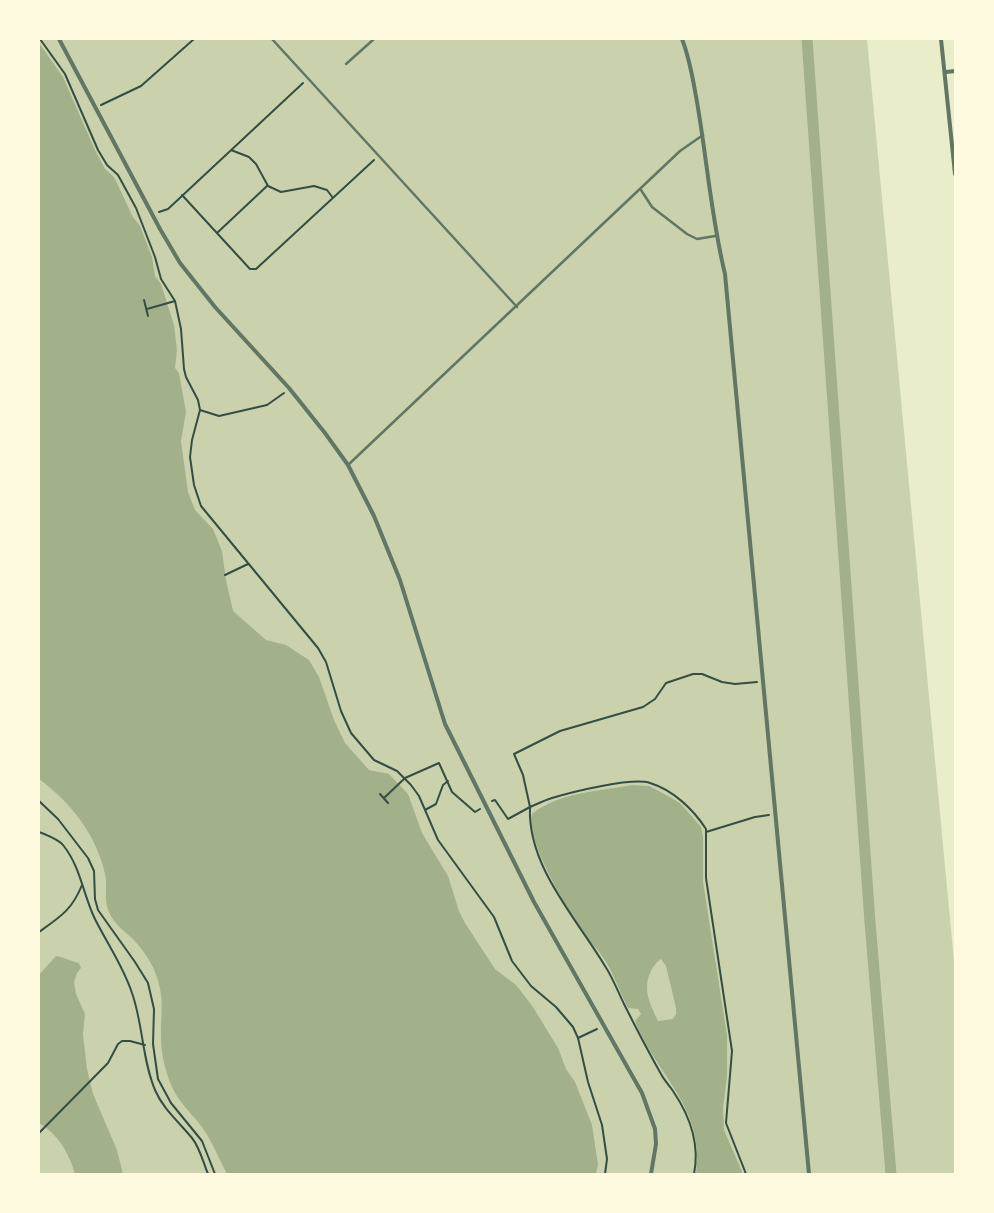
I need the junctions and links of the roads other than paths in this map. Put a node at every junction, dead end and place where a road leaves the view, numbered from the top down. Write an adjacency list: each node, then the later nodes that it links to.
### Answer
1 (59, 39): 14 (street)
2 (272, 39): 13 (lane)
3 (374, 39): 6 (lane)
4 (682, 39): 9 (street)
5 (942, 39): 8 (street)
6 (346, 64)
7 (955, 71): 8 (street)
8 (946, 72): 10 (street)
9 (703, 135): 11 (lane); 12 (street)
10 (955, 174)
11 (641, 190): 12 (lane); 13 (lane)
12 (715, 236): 16 (street)
13 (516, 307): 14 (lane)
14 (348, 465): 15 (street)
15 (651, 1174)
16 (809, 1174)

